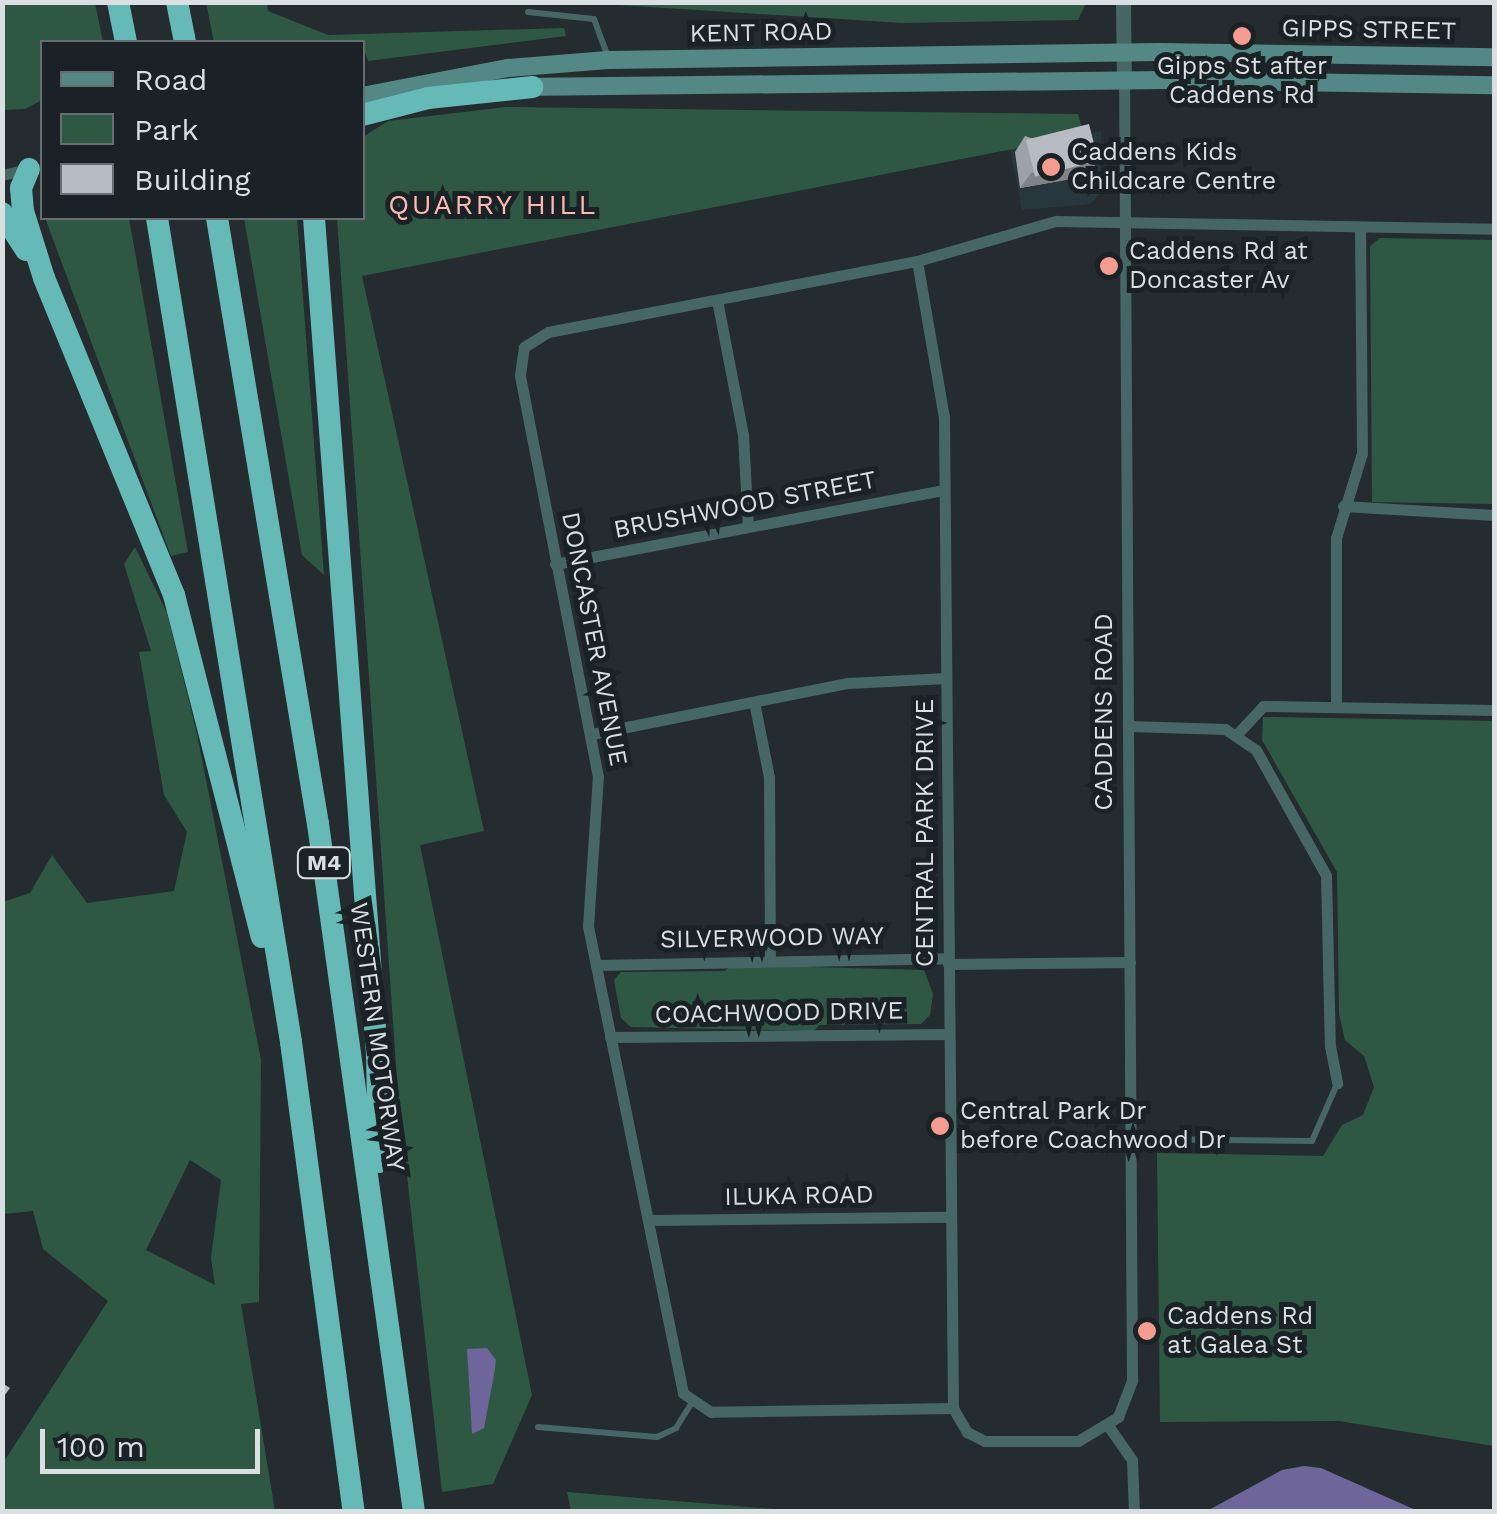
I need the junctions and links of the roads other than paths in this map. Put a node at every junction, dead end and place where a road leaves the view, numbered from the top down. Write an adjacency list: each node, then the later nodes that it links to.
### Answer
1 (118, 2): 5 (highway)
2 (177, 2): 6 (highway)
3 (1123, 2): 7 (street, CADDENS ROAD)
4 (528, 12): 9 (lane)
5 (126, 40)
6 (185, 40)
7 (1123, 53): 8 (main road, GIPPS STREET); 9 (main road, KENT ROAD); 10 (street, CADDENS ROAD)
8 (1494, 57)
9 (608, 60): 12 (main road, KENT ROAD)
10 (1124, 80): 11 (main road, GIPPS STREET); 13 (main road, KENT ROAD); 22 (street, CADDENS ROAD)
11 (1494, 85)
12 (400, 88): 13 (main road, KENT ROAD); 14 (main road, KENT ROAD)
13 (532, 88): 15 (highway)
14 (365, 95)
15 (365, 114)
16 (36, 168): 17 (street); 26 (highway)
17 (2, 175)
18 (2, 213): 26 (highway)
19 (157, 220): 46 (highway, M4)
20 (216, 220): 51 (highway, WESTERN MOTORWAY / M4)
21 (314, 220): 51 (highway)
22 (1126, 221): 23 (street, DONCASTER AVENUE); 25 (street, DONCASTER AVENUE); 37 (street, CADDENS ROAD)
23 (1360, 227): 24 (street, DONCASTER AVENUE); 29 (street)
24 (1494, 229)
25 (918, 261): 27 (street, DONCASTER AVENUE); 28 (street, CENTRAL PARK DRIVE)
26 (44, 278): 46 (highway)
27 (717, 300): 31 (street); 32 (street, DONCASTER AVENUE)
28 (944, 490): 31 (street, BRUSHWOOD STREET); 33 (street, CENTRAL PARK DRIVE)
29 (1343, 506): 30 (street); 35 (street)
30 (1494, 515)
31 (748, 528): 32 (street, BRUSHWOOD STREET)
32 (555, 564): 39 (street, DONCASTER AVENUE)
33 (946, 678): 34 (street); 41 (street, CENTRAL PARK DRIVE)
34 (754, 702): 39 (street); 40 (street)
35 (1336, 707): 36 (street); 38 (street)
36 (1494, 710)
37 (1129, 726): 38 (street); 42 (street, CADDENS ROAD)
38 (1238, 733): 47 (street)
39 (592, 734): 43 (street, DONCASTER AVENUE)
40 (770, 960): 41 (street, SILVERWOOD WAY); 43 (street, SILVERWOOD WAY)
41 (948, 961): 42 (street, SILVERWOOD WAY); 44 (street, CENTRAL PARK DRIVE)
42 (1130, 962): 48 (street, CADDENS ROAD)
43 (596, 965): 45 (street, DONCASTER AVENUE)
44 (949, 1034): 45 (street, COACHWOOD DRIVE); 49 (street, CENTRAL PARK DRIVE)
45 (610, 1037): 50 (street, DONCASTER AVENUE)
46 (290, 1042): 56 (highway, M4)
47 (1337, 1083): 48 (lane)
48 (1131, 1139): 54 (street, CADDENS ROAD)
49 (950, 1217): 50 (street, ILUKA ROAD); 53 (street, CENTRAL PARK DRIVE)
50 (648, 1220): 52 (street, DONCASTER AVENUE)
51 (380, 1257): 57 (highway, WESTERN MOTORWAY / M4)
52 (692, 1404): 53 (street); 55 (lane)
53 (953, 1408): 54 (street)
54 (1113, 1422): 58 (street)
55 (538, 1426)
56 (354, 1512)
57 (414, 1512)
58 (1134, 1512)

